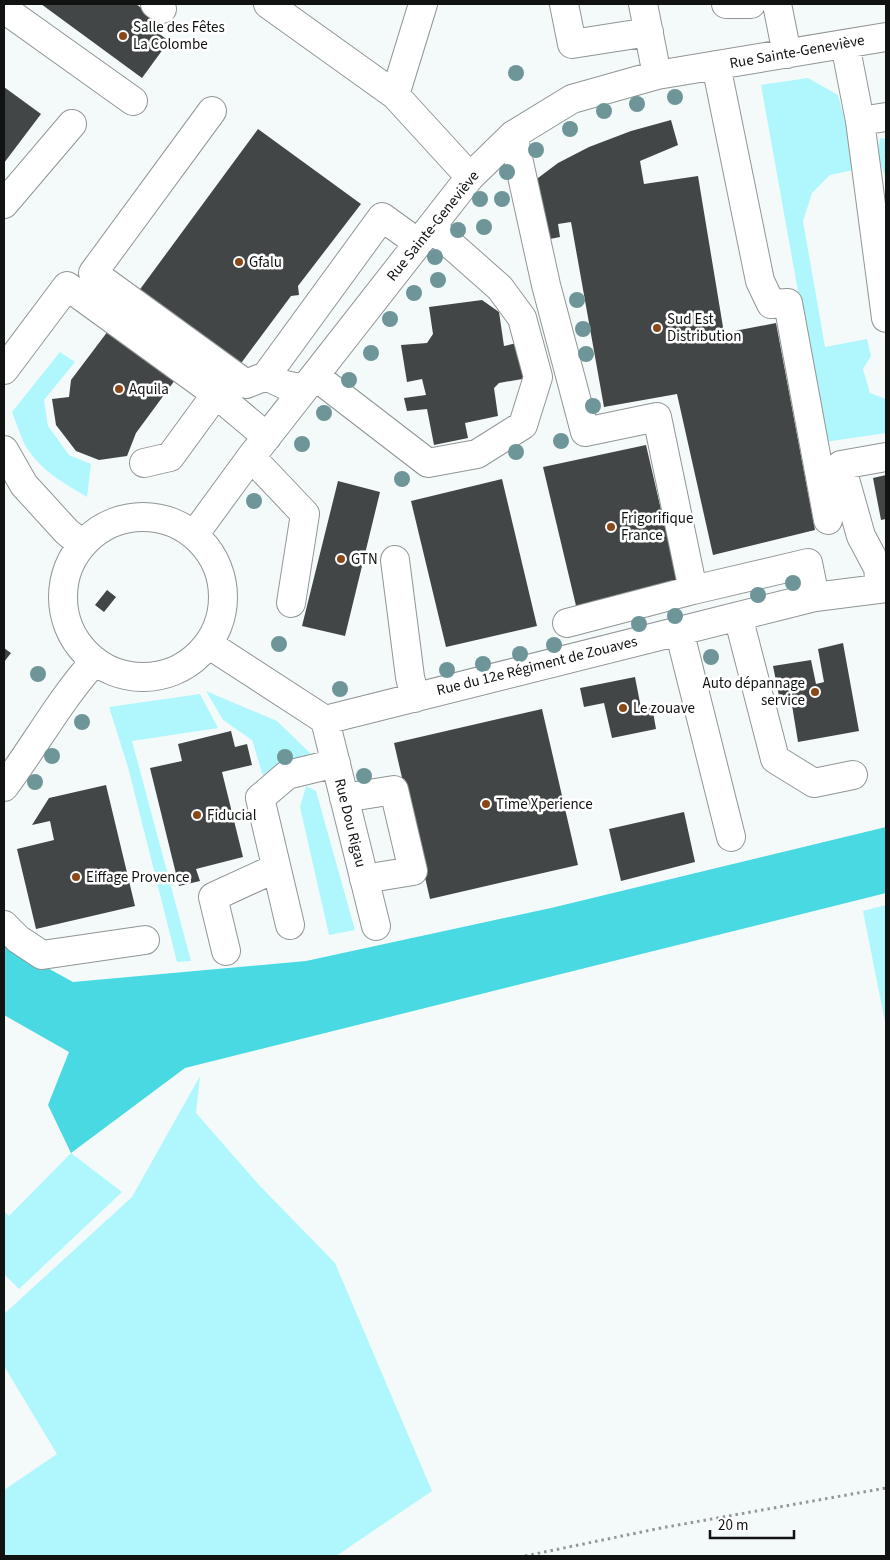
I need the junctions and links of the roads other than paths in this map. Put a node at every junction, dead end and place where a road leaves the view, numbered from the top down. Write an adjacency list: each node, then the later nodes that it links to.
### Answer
1 (268, 4): 15 (street)
2 (423, 4): 15 (street)
3 (564, 4): 9 (street)
4 (643, 4): 9 (street)
5 (726, 4): 6 (street)
6 (752, 4)
7 (777, 4): 12 (street)
8 (4, 9): 16 (street)
9 (649, 32): 14 (street)
10 (886, 37): 11 (street, Rue Sainte-Geneviève)
11 (845, 44): 12 (street, Rue Sainte-Geneviève); 18 (street)
12 (787, 54): 13 (street, Rue Sainte-Geneviève)
13 (716, 65): 14 (street, Rue Sainte-Geneviève); 33 (street)
14 (657, 75): 20 (street, Rue Sainte-Geneviève)
15 (395, 96): 21 (street)
16 (133, 101)
17 (212, 111): 26 (street)
18 (873, 119): 24 (street)
19 (72, 124): 22 (street)
20 (514, 135): 21 (street, Rue Sainte-Geneviève); 38 (street)
21 (470, 177): 23 (street, Rue Sainte-Geneviève)
22 (4, 204)
23 (424, 235): 26 (street); 27 (street, Rue Sainte-Geneviève); 27 (street)
24 (886, 318)
25 (4, 370): 28 (street)
26 (266, 376): 27 (street)
27 (309, 383): 29 (street, Rue Sainte-Geneviève)
28 (216, 394): 29 (street); 32 (street)
29 (259, 447): 34 (street, Rue Sainte-Geneviève); 40 (street)
30 (4, 450): 35 (street)
31 (886, 457): 37 (street)
32 (144, 463)
33 (828, 520)
34 (194, 535): 35 (street); 44 (street)
35 (82, 544): 45 (street)
36 (394, 560): 46 (street)
37 (883, 588): 39 (street, Rue du 12e Régiment de Zouaves)
38 (693, 590): 39 (street); 42 (street)
39 (815, 597): 41 (street, Rue du 12e Régiment de Zouaves)
40 (291, 603)
41 (738, 616): 43 (street, Rue du 12e Régiment de Zouaves); 50 (street)
42 (567, 623)
43 (679, 630): 46 (street, Rue du 12e Régiment de Zouaves); 52 (street)
44 (208, 644): 45 (street); 47 (street)
45 (95, 661): 49 (street)
46 (415, 698): 47 (street, Rue du 12e Régiment de Zouaves)
47 (325, 720): 48 (street, Rue Dou Rigau)
48 (336, 763): 51 (street, Rue Dou Rigau); 53 (street)
49 (9, 769)
50 (853, 776)
51 (344, 798): 54 (street, Rue Dou Rigau); 54 (street)
52 (730, 837)
53 (276, 868): 56 (street); 59 (street)
54 (364, 880): 57 (street, Rue Dou Rigau)
55 (4, 925): 58 (street)
56 (290, 925)
57 (376, 926)
58 (146, 940)
59 (226, 951)

